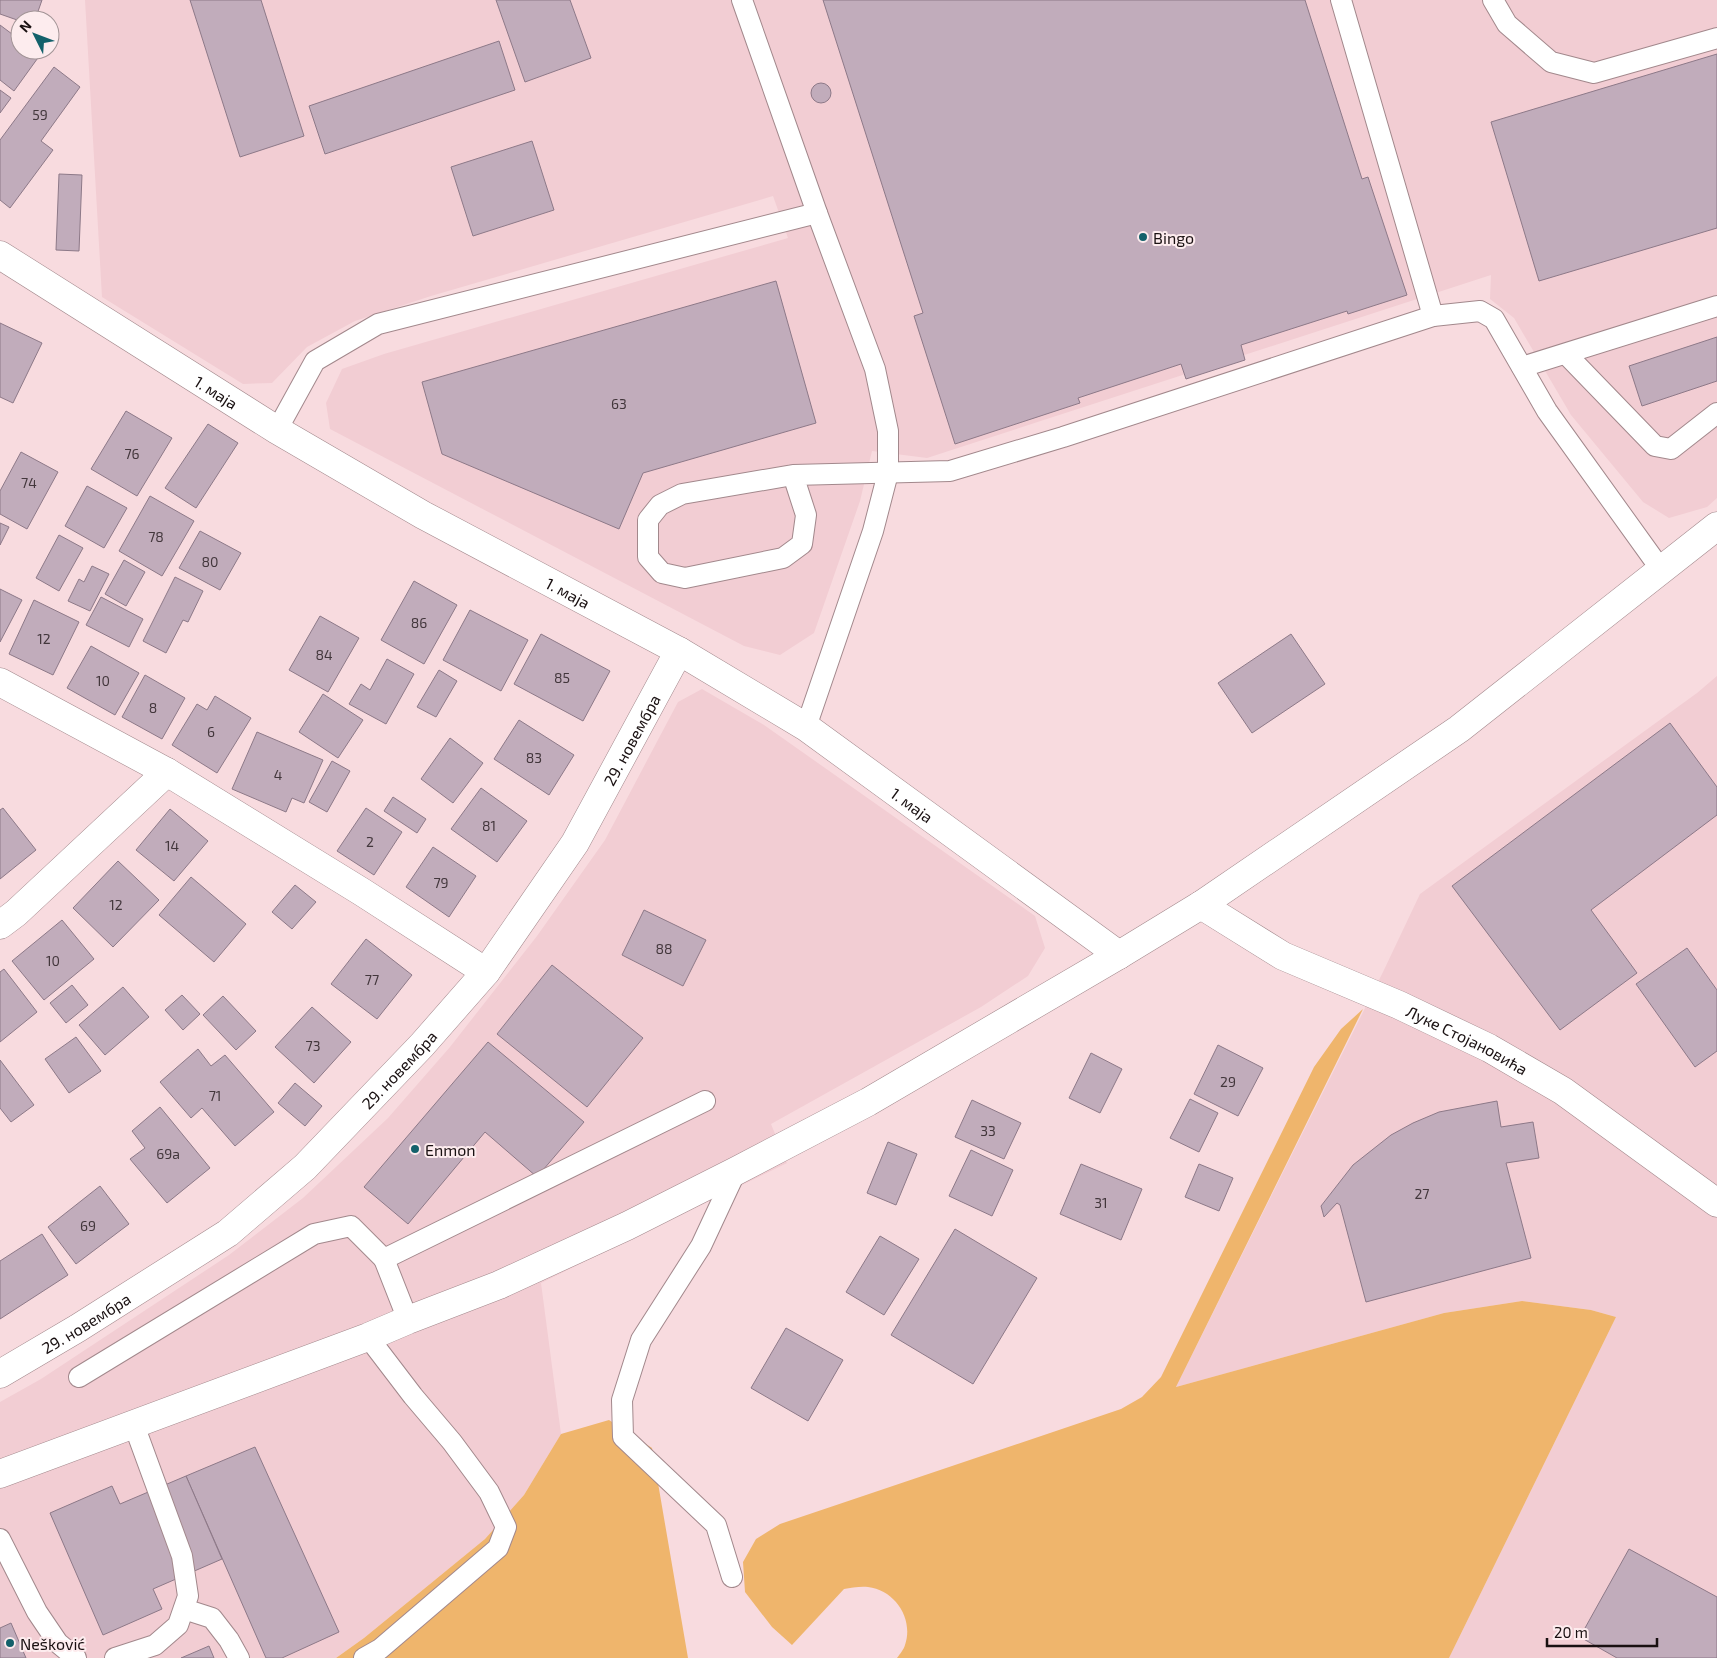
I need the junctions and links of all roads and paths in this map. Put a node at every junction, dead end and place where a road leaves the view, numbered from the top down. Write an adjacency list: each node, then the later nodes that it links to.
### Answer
1 (742, 0): 5 (lane)
2 (1341, 0): 8 (lane)
3 (1493, 0): 4 (lane)
4 (1717, 38)
5 (817, 213): 12 (lane); 13 (lane)
6 (0, 255): 12 (street, 1. маја)
7 (1717, 306): 9 (lane)
8 (1433, 316): 10 (lane); 13 (lane)
9 (1566, 354): 10 (lane); 11 (lane)
10 (1522, 368): 16 (lane)
11 (1717, 413)
12 (277, 430): 17 (street, 1. маја)
13 (888, 473): 14 (lane); 19 (lane)
14 (794, 475): 14 (lane)
15 (1717, 526): 16 (street)
16 (1662, 571): 21 (street)
17 (679, 651): 19 (street, 1. маја); 24 (street, 29. новембра)
18 (0, 682): 20 (street)
19 (806, 727): 23 (street, 1. маја)
20 (167, 772): 22 (street); 24 (street)
21 (1201, 905): 23 (street); 27 (street, Луке Стојановића)
22 (0, 924)
23 (1119, 955): 26 (street)
24 (486, 972): 31 (street, 29. новембра)
25 (705, 1101): 28 (lane)
26 (736, 1171): 29 (street); 36 (lane)
27 (1717, 1202)
28 (384, 1259): 29 (lane); 32 (lane)
29 (408, 1320): 30 (street)
30 (368, 1337): 33 (street); 41 (lane)
31 (0, 1374)
32 (78, 1377)
33 (134, 1425): 34 (street); 37 (lane)
34 (0, 1474)
35 (0, 1539): 38 (lane)
36 (732, 1577)
37 (184, 1609): 39 (lane); 40 (lane)
38 (76, 1658)
39 (115, 1658)
40 (239, 1658)
41 (364, 1658)

